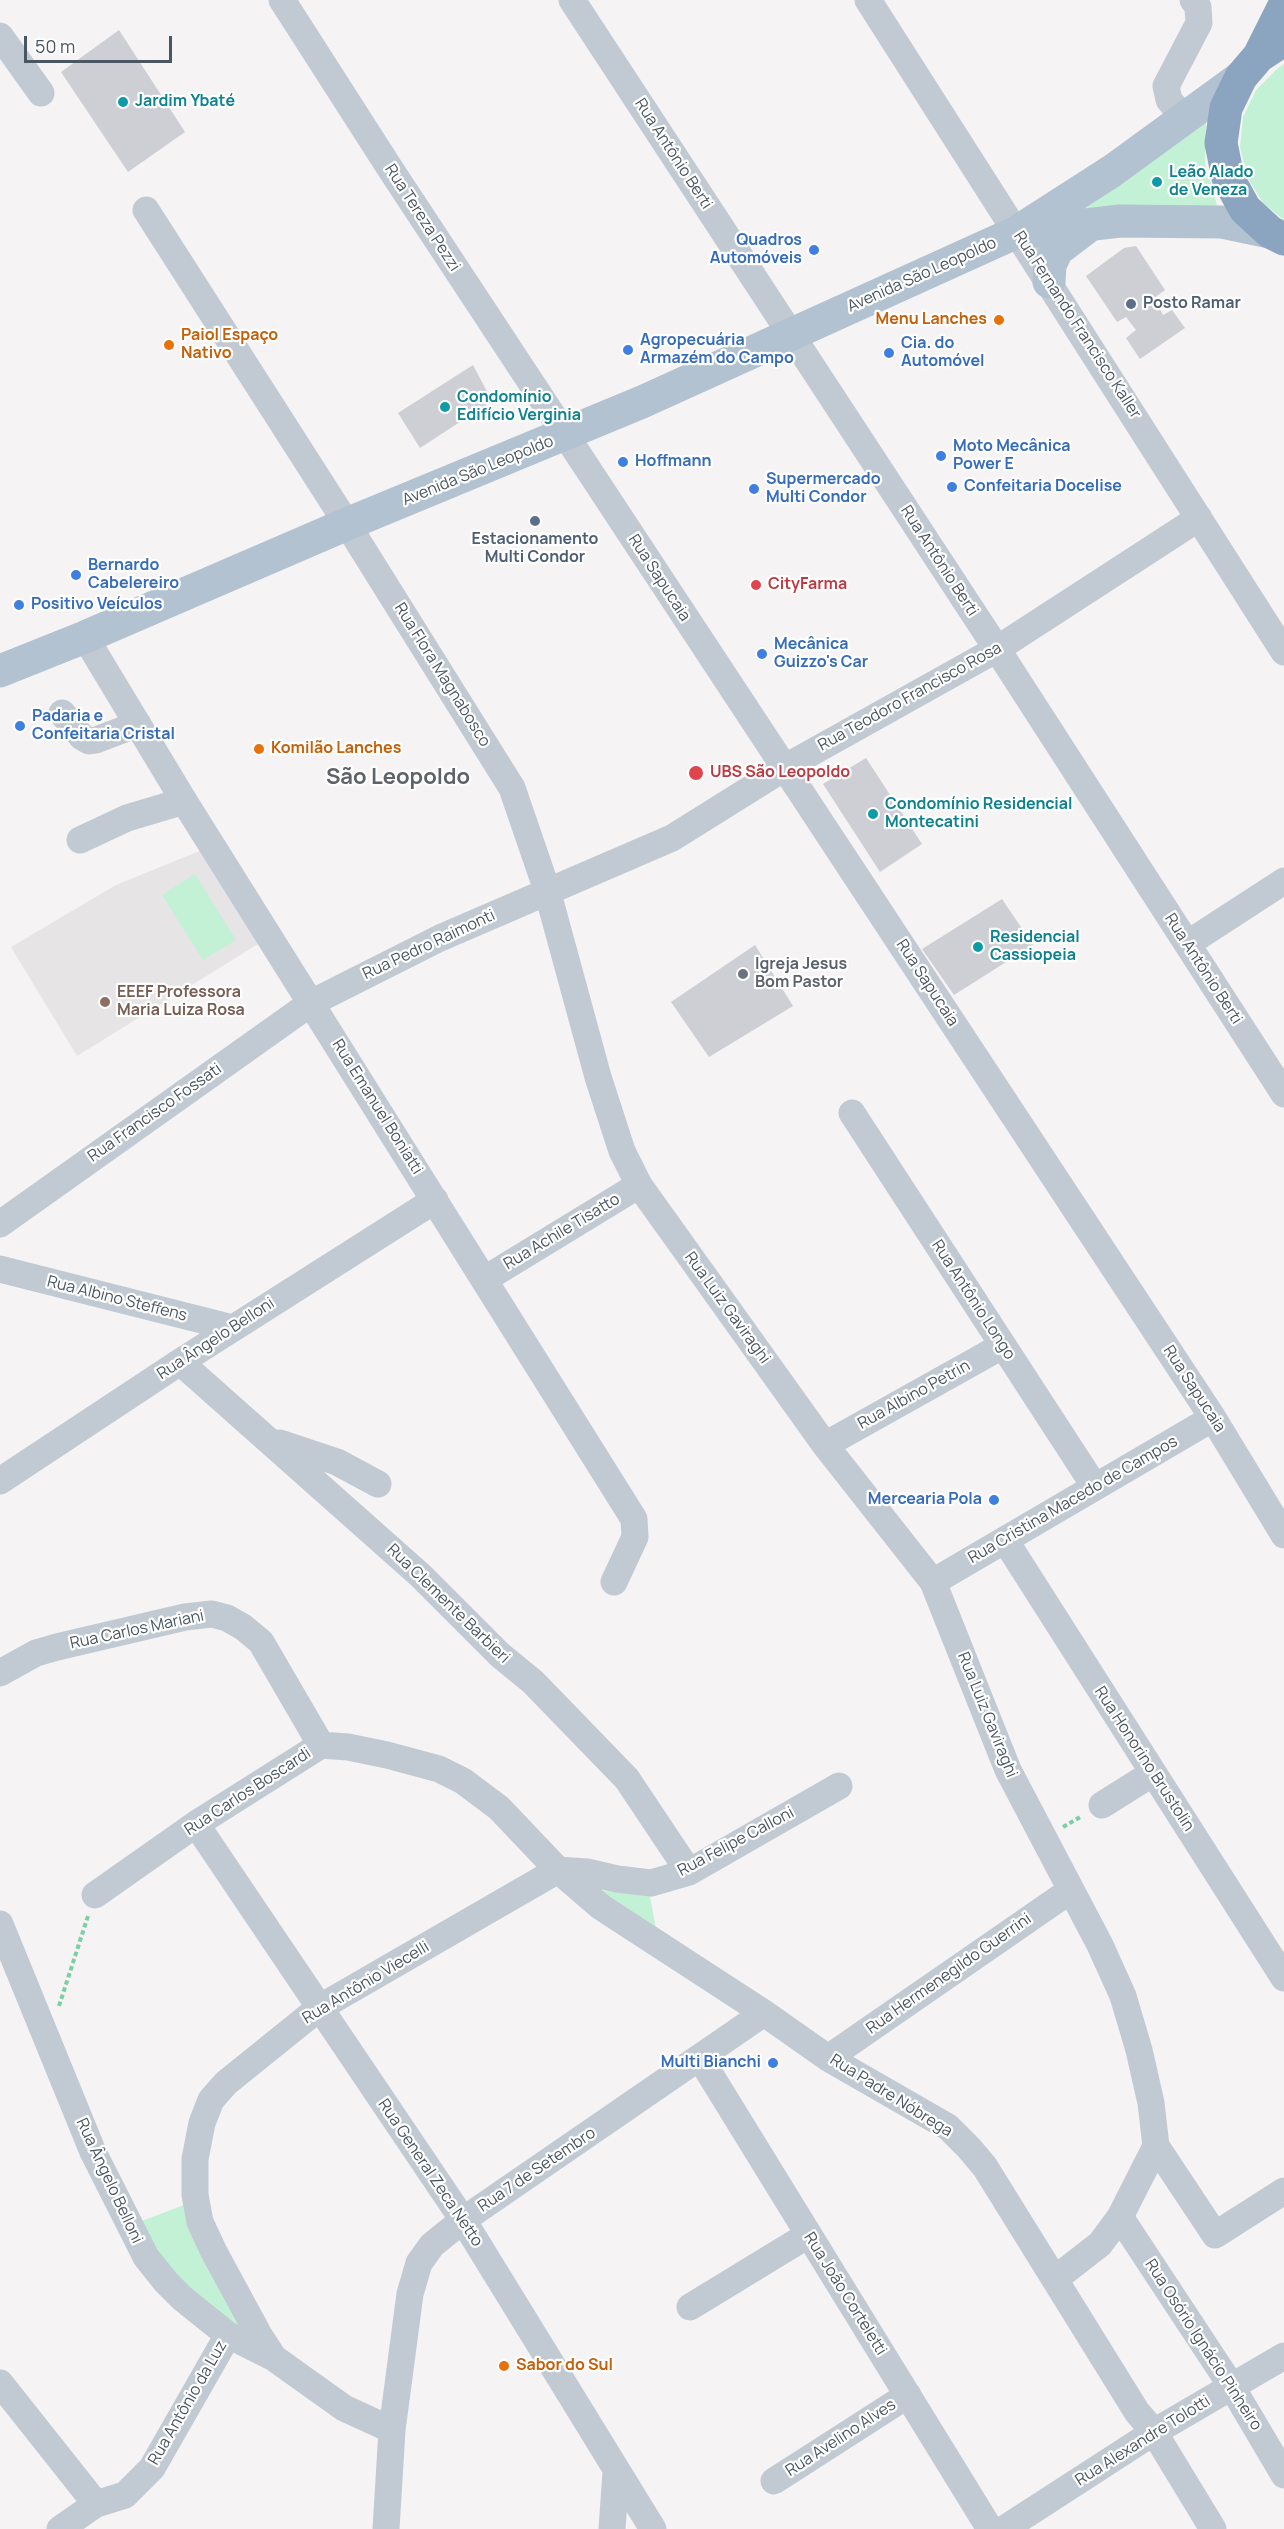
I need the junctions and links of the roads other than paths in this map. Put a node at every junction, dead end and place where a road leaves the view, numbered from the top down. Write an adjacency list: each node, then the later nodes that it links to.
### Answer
1 (282, 0): 16 (street, Rua Tereza Pezzi)
2 (572, 0): 15 (street, Rua Antônio Berti)
3 (868, 0): 12 (street, Rua Fernando Francisco Kaller)
4 (1193, 0): 9 (street)
5 (1284, 6): 7 (highway)
6 (0, 36): 8 (street)
7 (1261, 58): 9 (main road, Avenida São Leopoldo); 13 (highway)
8 (41, 93)
9 (1183, 117): 12 (main road, Avenida São Leopoldo)
10 (146, 210): 18 (street, Rua Flora Magnabosco)
11 (1090, 225): 12 (main road, Avenida São Leopoldo); 13 (main road, Avenida São Leopoldo); 14 (main road)
12 (1017, 232): 14 (street, Rua Fernando Francisco Kaller); 15 (main road, Avenida São Leopoldo)
13 (1277, 236)
14 (1049, 282): 17 (street, Rua Fernando Francisco Kaller)
15 (790, 334): 16 (main road, Avenida São Leopoldo); 20 (street, Rua Antônio Berti)
16 (565, 435): 18 (main road, Avenida São Leopoldo); 25 (street, Rua Sapucaia)
17 (1199, 518): 20 (street, Rua Teodoro Francisco Rosa); 21 (street, Rua Fernando Francisco Kaller)
18 (347, 524): 19 (main road, Avenida São Leopoldo); 29 (street, Rua Flora Magnabosco)
19 (85, 637): 22 (main road, Avenida São Leopoldo); 24 (street, Rua Emanuel Boniatti)
20 (997, 649): 25 (street, Rua Teodoro Francisco Rosa); 30 (street, Rua Antônio Berti)
21 (1284, 652)
22 (0, 671)
23 (62, 713): 24 (street)
24 (138, 724): 26 (street, Rua Emanuel Boniatti)
25 (784, 768): 29 (street, Rua Teodoro Francisco Rosa); 42 (street, Rua Sapucaia)
26 (184, 801): 27 (street); 31 (street, Rua Emanuel Boniatti)
27 (80, 840)
28 (1284, 881): 30 (street)
29 (547, 890): 31 (street, Rua Pedro Raimonti); 34 (street, Rua Flora Magnabosco)
30 (1187, 944): 32 (street, Rua Antônio Berti)
31 (311, 1003): 35 (street, Rua Emanuel Boniatti); 36 (street, Rua Francisco Fossati)
32 (1284, 1094)
33 (852, 1113): 40 (street, Rua Antônio Longo)
34 (639, 1185): 38 (street, Rua Achile Tisatto); 44 (street, Rua Luiz Gaviraghi)
35 (435, 1200): 38 (street, Rua Emanuel Boniatti); 39 (street, Rua Ângelo Belloni)
36 (0, 1224)
37 (0, 1269): 39 (street, Rua Albino Steffens)
38 (485, 1279): 50 (street, Rua Emanuel Boniatti)
39 (233, 1328): 41 (street, Rua Ângelo Belloni)
40 (1002, 1346): 44 (street, Rua Albino Petrin); 47 (street, Rua Antônio Longo)
41 (180, 1362): 43 (street, Rua Clemente Barbieri); 45 (street, Rua Ângelo Belloni)
42 (1213, 1418): 47 (street, Rua Cristina Macedo de Campos); 48 (street, Rua Sapucaia)
43 (270, 1440): 46 (street); 59 (street, Rua Clemente Barbieri)
44 (825, 1445): 51 (street, Rua Luiz Gaviraghi)
45 (0, 1481)
46 (378, 1485)
47 (1095, 1487): 49 (street, Rua Cristina Macedo de Campos)
48 (1284, 1535)
49 (1005, 1540): 51 (street, Rua Cristina Macedo de Campos); 54 (street, Rua Honorino Brustolin)
50 (614, 1582)
51 (933, 1582): 60 (street, Rua Luiz Gaviraghi)
52 (0, 1673): 53 (street, Rua Carlos Mariani)
53 (321, 1745): 57 (street, Rua Carlos Boscardi); 58 (street, Rua Carlos Boscardi)
54 (1154, 1773): 56 (street); 63 (street, Rua Honorino Brustolin)
55 (838, 1786): 59 (street, Rua Felipe Calloni)
56 (1102, 1805)
57 (196, 1824): 61 (street, Rua Carlos Boscardi); 64 (street, Rua General Zeca Netto)
58 (558, 1870): 59 (street, Rua Felipe Calloni); 64 (street, Rua Antônio Viecelli); 65 (street, Rua Padre Nóbrega)
59 (689, 1872)
60 (1071, 1890): 67 (street, Rua Hermenegildo Guerrini); 68 (street, Rua Luiz Gaviraghi)
61 (95, 1895)
62 (0, 1924): 75 (street, Rua Ângelo Belloni)
63 (1284, 1978)
64 (319, 2008): 71 (street, Rua General Zeca Netto); 77 (street, Rua Antônio Viecelli)
65 (764, 2013): 66 (street, Rua 7 de Setembro); 67 (street, Rua Padre Nóbrega)
66 (700, 2058): 71 (street, Rua 7 de Setembro); 72 (street, Rua João Corteletti)
67 (828, 2058): 73 (street, Rua Padre Nóbrega)
68 (1156, 2146): 69 (street); 70 (street)
69 (1284, 2191)
70 (1120, 2217): 73 (street); 79 (street, Rua Osório Ignácio Pinheiro)
71 (463, 2220): 81 (street, Rua 7 de Setembro); 83 (street, Rua General Zeca Netto)
72 (807, 2235): 74 (street); 80 (street, Rua João Corteletti)
73 (1055, 2279): 82 (street, Rua Padre Nóbrega)
74 (690, 2307)
75 (228, 2335): 77 (street, Rua Ângelo Belloni); 86 (street, Rua Antônio da Luz)
76 (1284, 2356): 79 (street, Rua Alexandre Tolotti)
77 (274, 2358): 81 (street, Rua Ângelo Belloni)
78 (0, 2382): 86 (street)
79 (1232, 2387): 82 (street, Rua Alexandre Tolotti); 84 (street, Rua Osório Ignácio Pinheiro)
80 (908, 2395): 85 (street, Rua Avelino Alves); 91 (street, Rua João Corteletti)
81 (392, 2430): 88 (street, Rua 7 de Setembro)
82 (1154, 2432): 92 (street, Rua Alexandre Tolotti); 93 (street, Rua Padre Nóbrega)
83 (616, 2472): 89 (street); 90 (street, Rua General Zeca Netto)
84 (1284, 2475)
85 (774, 2481)
86 (96, 2504): 87 (street, Rua Antônio da Luz)
87 (60, 2529)
88 (386, 2529)
89 (612, 2529)
90 (653, 2529)
91 (990, 2529)
92 (1004, 2529)
93 (1213, 2529)

